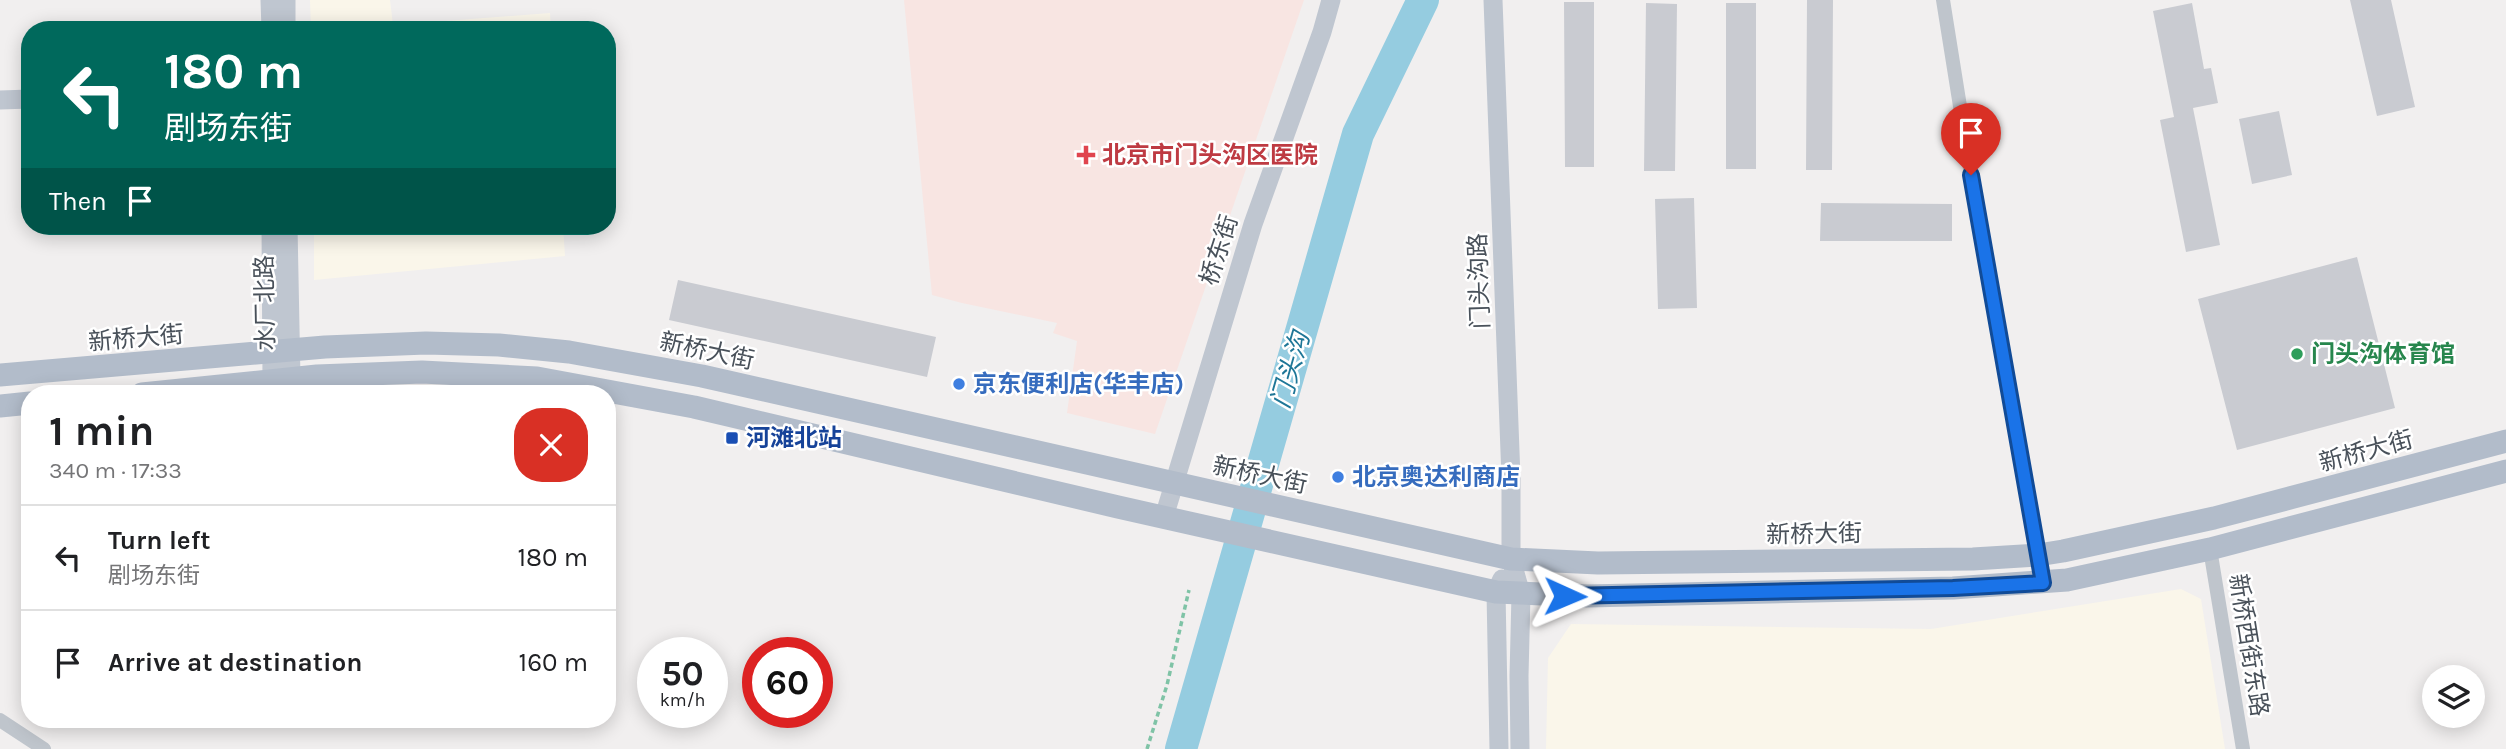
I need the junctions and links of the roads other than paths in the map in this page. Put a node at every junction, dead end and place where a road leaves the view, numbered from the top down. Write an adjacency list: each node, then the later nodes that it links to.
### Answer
1 (271, 0): 6 (street)
2 (286, 0): 7 (street)
3 (1331, 0): 22 (street, 桥东街)
4 (1493, 0): 26 (street, 门头沟路)
5 (1943, 0): 25 (street)
6 (271, 21)
7 (286, 21)
8 (21, 99): 9 (street)
9 (0, 100)
10 (272, 235): 12 (street)
11 (287, 235): 12 (street, 水厂北路)
12 (280, 353): 13 (main road, 新桥大街); 14 (street, 水厂北路); 22 (main road, 新桥大街)
13 (0, 375)
14 (281, 380): 15 (main road); 16 (main road)
15 (231, 385)
16 (577, 385)
17 (616, 392): 23 (main road)
18 (21, 404): 19 (main road)
19 (0, 406)
20 (2506, 441): 25 (main road, 新桥大街)
21 (2506, 471): 24 (main road)
22 (1175, 483): 23 (street, 桥东街); 26 (main road, 新桥大街)
23 (1164, 517): 28 (main road)
24 (2210, 548): 27 (main road); 34 (street, 新桥西街东路)
25 (2038, 555): 26 (main road, 新桥大街); 27 (street)
26 (1511, 559): 28 (street, 门头沟路); 29 (street, 门头沟路)
27 (2043, 583): 29 (main road)
28 (1496, 592): 29 (main road); 32 (street, 门头沟路)
29 (1521, 594): 33 (street, 门头沟路)
30 (0, 720): 31 (street)
31 (44, 749)
32 (1499, 749)
33 (1520, 749)
34 (2243, 749)

